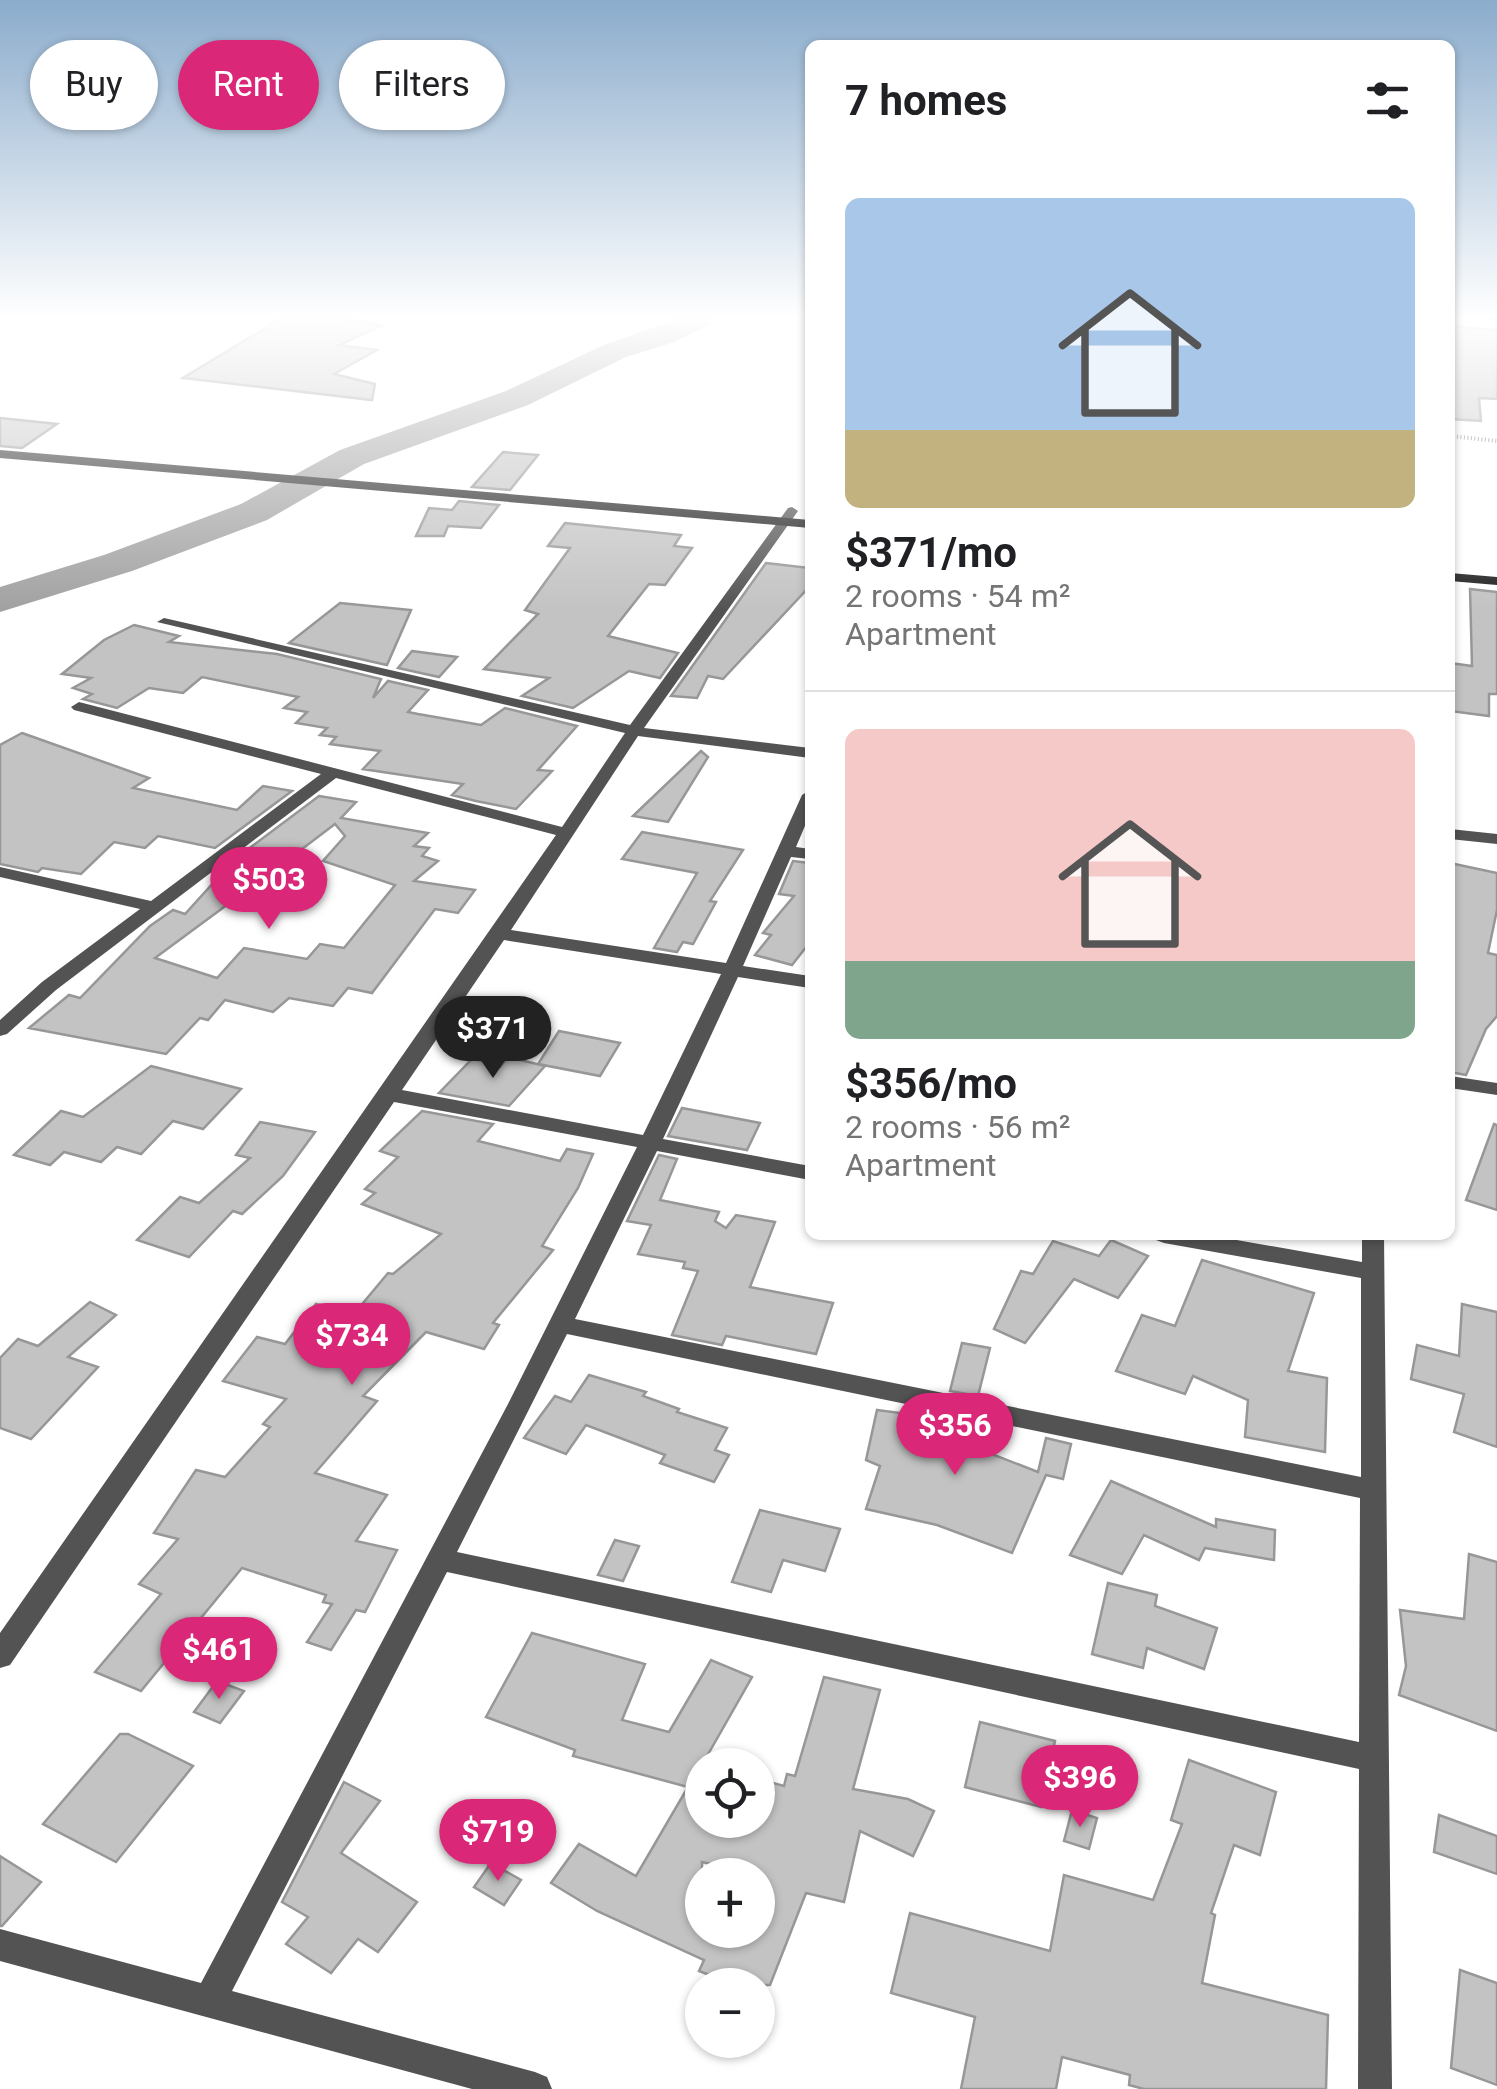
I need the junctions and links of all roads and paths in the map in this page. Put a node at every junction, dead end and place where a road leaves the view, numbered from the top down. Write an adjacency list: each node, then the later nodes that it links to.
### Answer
1 (1455, 437): 2 (path)
2 (1497, 441)
3 (0, 444): 5 (main road)
4 (0, 454): 5 (main road)
5 (393, 482): 6 (main road)
6 (799, 517): 13 (street)
7 (1455, 567): 8 (main road)
8 (1497, 571)
9 (1455, 577): 10 (main road)
10 (1497, 581)
11 (164, 622): 13 (street)
12 (79, 707): 15 (street)
13 (634, 731): 14 (street); 17 (street)
14 (805, 752)
15 (334, 772): 17 (street); 23 (street)
16 (805, 807): 20 (street)
17 (568, 832): 24 (street)
18 (1455, 835): 19 (street)
19 (1497, 839)
20 (786, 850): 21 (street); 25 (street)
21 (805, 853)
22 (0, 872): 23 (street)
23 (154, 907): 27 (street)
24 (499, 934): 25 (street); 30 (street)
25 (734, 971): 26 (street); 31 (street)
26 (805, 981)
27 (0, 1030)
28 (1455, 1083): 29 (street)
29 (1497, 1089)
30 (388, 1094): 31 (street); 39 (street)
31 (648, 1144): 32 (street); 36 (street)
32 (805, 1172)
33 (1192, 1240): 35 (street)
34 (1372, 1240): 35 (street)
35 (1373, 1272): 37 (street)
36 (558, 1324): 37 (street); 38 (street)
37 (1374, 1490): 40 (street)
38 (436, 1560): 40 (street); 42 (street)
39 (0, 1656)
40 (1374, 1759): 44 (street)
41 (0, 1945): 42 (street)
42 (208, 2001): 43 (street)
43 (535, 2089)
44 (1375, 2089)

